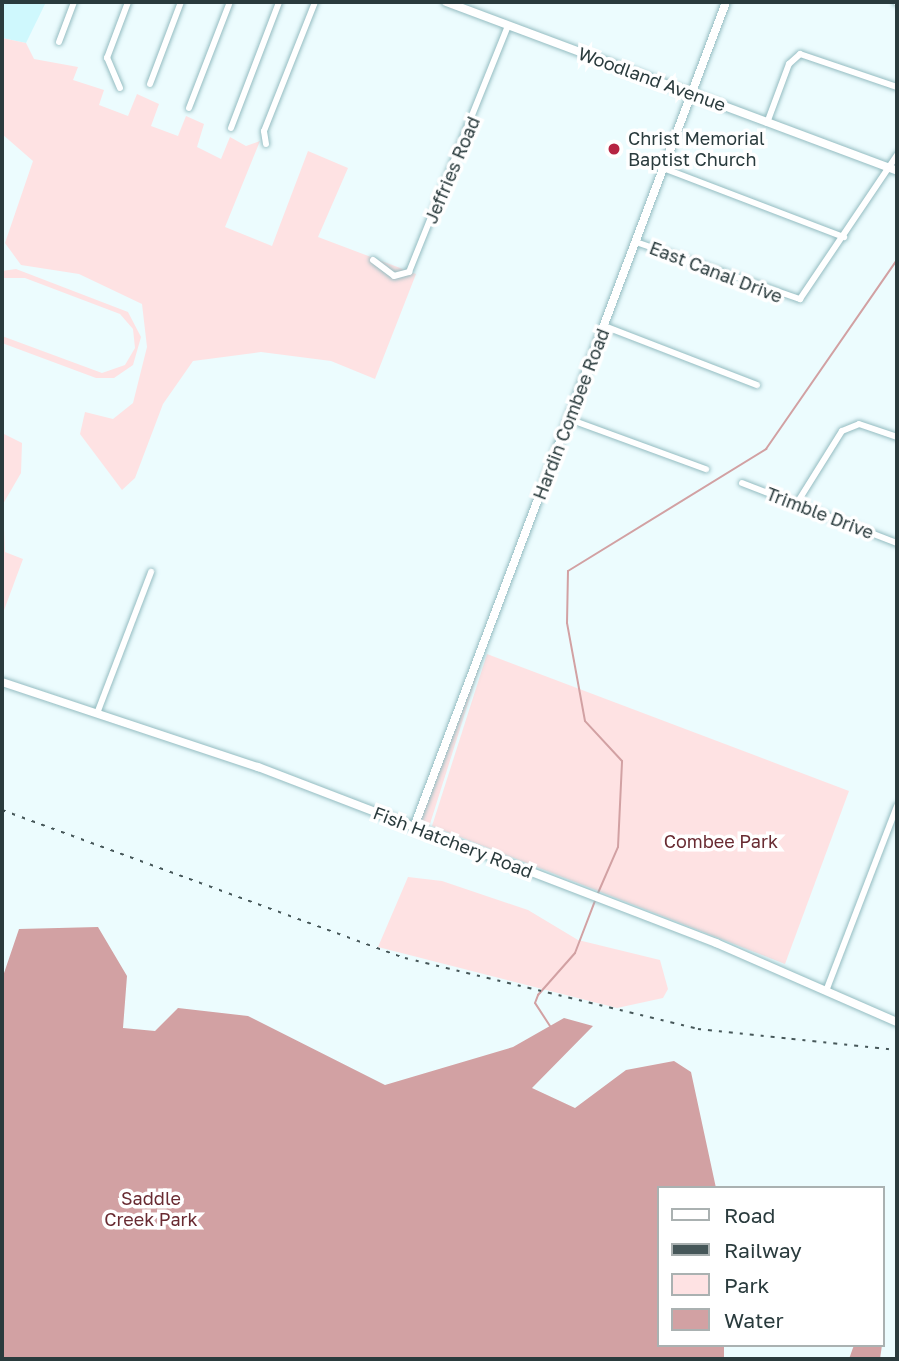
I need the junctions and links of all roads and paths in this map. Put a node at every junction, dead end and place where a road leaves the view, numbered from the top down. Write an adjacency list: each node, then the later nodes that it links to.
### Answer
1 (74, 2): 10 (street)
2 (128, 2): 13 (street)
3 (181, 2): 11 (street)
4 (230, 2): 15 (street)
5 (279, 2): 17 (street)
6 (315, 2): 18 (street)
7 (726, 2): 14 (street, Hardin Combee Road)
8 (451, 3): 9 (street, Woodland Avenue)
9 (508, 26): 14 (street, Woodland Avenue); 24 (street, Jeffries Road)
10 (59, 42)
11 (150, 84)
12 (897, 87): 16 (street)
13 (120, 88)
14 (691, 94): 16 (street, Woodland Avenue); 20 (street, Hardin Combee Road)
15 (189, 108)
16 (767, 123): 21 (street, Woodland Avenue)
17 (231, 128)
18 (266, 144)
19 (897, 155): 21 (street)
20 (663, 168): 22 (street); 23 (street, Hardin Combee Road)
21 (893, 170): 22 (street)
22 (844, 237): 23 (street, East Canal Drive)
23 (636, 242): 25 (street, Hardin Combee Road)
24 (373, 260)
25 (604, 326): 26 (street); 27 (street, Hardin Combee Road)
26 (757, 385)
27 (569, 419): 29 (street); 37 (street, Hardin Combee Road)
28 (897, 437): 31 (street)
29 (706, 469)
30 (742, 483): 31 (street, Trimble Drive)
31 (797, 503): 32 (street, Trimble Drive)
32 (897, 543)
33 (152, 572): 35 (street)
34 (2, 682): 35 (street, Fish Hatchery Road)
35 (97, 710): 37 (street, Fish Hatchery Road)
36 (897, 806): 38 (street)
37 (414, 827): 38 (street, Fish Hatchery Road)
38 (826, 990): 39 (street, Fish Hatchery Road)
39 (897, 1021)

